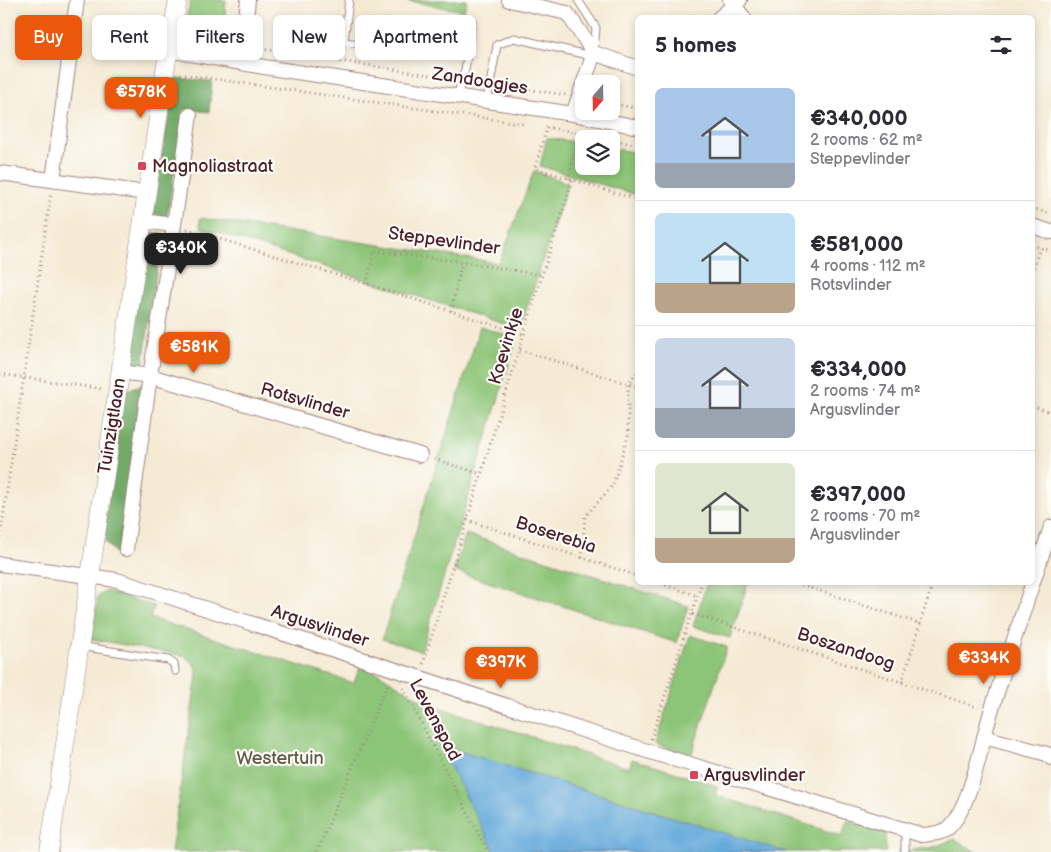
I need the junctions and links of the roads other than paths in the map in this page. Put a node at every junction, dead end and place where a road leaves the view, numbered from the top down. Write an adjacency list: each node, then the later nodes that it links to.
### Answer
1 (77, 0): 23 (street)
2 (178, 0): 12 (street, Tuinzigtlaan)
3 (248, 0): 15 (street)
4 (349, 0): 11 (lane)
5 (509, 0): 8 (street)
6 (578, 0): 13 (lane)
7 (734, 2): 9 (street); 10 (street)
8 (545, 4): 13 (street)
9 (722, 15)
10 (742, 15)
11 (355, 43)
12 (168, 50): 15 (street, Zandoogjes); 24 (street, Tuinzigtlaan)
13 (593, 54): 16 (street); 18 (lane); 19 (street)
14 (466, 60): 17 (lane)
15 (241, 62): 17 (street, Zandoogjes)
16 (635, 67)
17 (458, 96): 18 (street, Zandoogjes)
18 (486, 101): 19 (street, Zandoogjes)
19 (573, 114): 21 (street, Zandoogjes)
20 (190, 115): 26 (street)
21 (635, 126)
22 (0, 173): 23 (street)
23 (53, 180): 24 (street)
24 (146, 193): 25 (street, Tuinzigtlaan)
25 (142, 221): 26 (street); 29 (street, Tuinzigtlaan)
26 (174, 225): 30 (street)
27 (1035, 227): 28 (street)
28 (1051, 232)
29 (120, 372): 30 (street, Rotsvlinder); 35 (street, Tuinzigtlaan)
30 (150, 376): 31 (street, Rotsvlinder); 33 (street)
31 (420, 455)
32 (1051, 527): 36 (street, Argusvlinder)
33 (126, 549)
34 (0, 564): 35 (street, Argusvlinder)
35 (90, 576): 38 (street, Tuinzigtlaan); 42 (street, Argusvlinder)
36 (1035, 576)
37 (1032, 585): 40 (street, Argusvlinder)
38 (79, 646): 39 (lane); 43 (street, Tuinzigtlaan)
39 (175, 672)
40 (984, 737): 41 (street); 42 (street, Argusvlinder)
41 (1050, 754)
42 (905, 831): 44 (lane)
43 (49, 852)
44 (905, 852)

